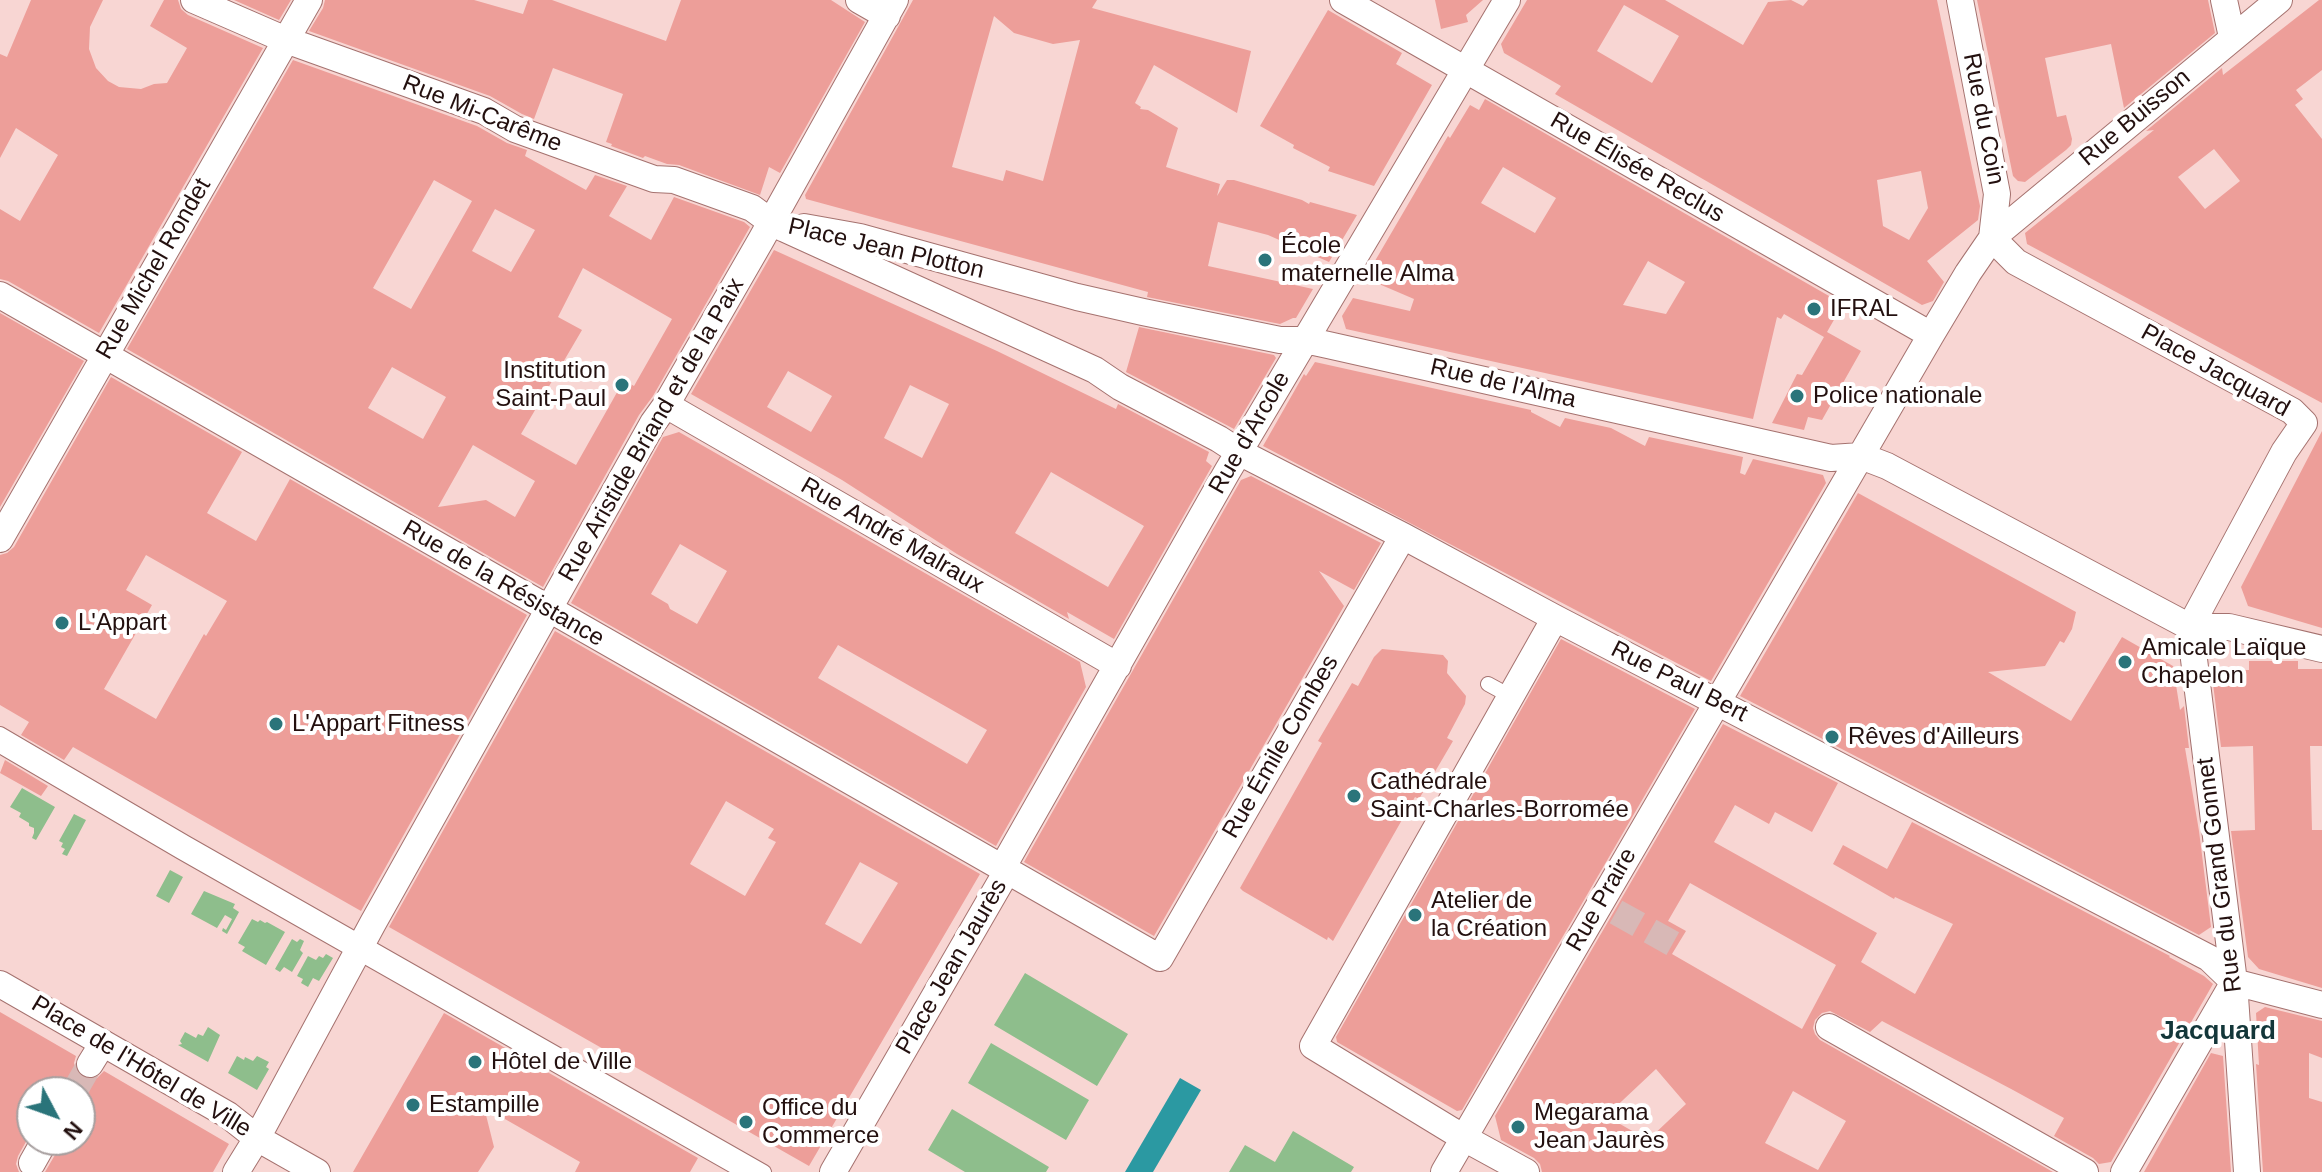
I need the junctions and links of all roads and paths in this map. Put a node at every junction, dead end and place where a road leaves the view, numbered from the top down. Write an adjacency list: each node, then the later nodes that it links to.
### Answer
1 (194, 0): 11 (street, Rue Mi-Carême)
2 (309, 0): 11 (street, Rue Michel Rondet)
3 (859, 0): 9 (street)
4 (1343, 0): 12 (street, Rue Élisée Reclus)
5 (1507, 0): 12 (street, Rue d'Arcole)
6 (1960, 0): 14 (street, Rue du Coin)
7 (2224, 0): 10 (street)
8 (2279, 0): 10 (street, Rue Buisson)
9 (891, 8): 13 (street, Rue Aristide Briand et de la Paix)
10 (2232, 37): 14 (street, Rue Buisson)
11 (286, 40): 13 (street, Rue Mi-Carême); 19 (street, Rue Michel Rondet)
12 (1466, 70): 17 (street, Rue Élisée Reclus); 18 (street, Rue d'Arcole)
13 (771, 222): 16 (street, Place Jean Plotton); 20 (street, Place Jean Plotton); 21 (street, Rue Aristide Briand et de la Paix)
14 (1992, 238): 17 (street); 22 (street, Place Jacquard)
15 (0, 295): 19 (street, Rue de la Résistance)
16 (1143, 312): 18 (street, Rue de l'Alma)
17 (1931, 335): 24 (street)
18 (1305, 340): 23 (street, Rue d'Arcole); 24 (street, Rue de l'Alma)
19 (105, 354): 26 (street, Rue Michel Rondet); 27 (street, Rue de la Résistance)
20 (1120, 387): 23 (street, Rue Paul Bert)
21 (666, 405): 27 (street, Rue Aristide Briand et de la Paix); 31 (street, Rue André Malraux)
22 (2313, 421): 29 (street, Place Jacquard)
23 (1239, 452): 25 (street, Rue Paul Bert); 31 (street, Rue d'Arcole)
24 (1861, 456): 29 (street); 32 (street, Rue Praire)
25 (1403, 536): 28 (street, Rue Paul Bert); 37 (street, Rue Émile Combes)
26 (0, 539)
27 (549, 610): 35 (street, Rue de la Résistance); 36 (street, Rue Aristide Briand et de la Paix)
28 (1555, 618): 32 (street, Rue Paul Bert); 43 (street)
29 (2190, 627): 30 (street); 38 (street, Rue du Grand Gonnet)
30 (2322, 649)
31 (1118, 666): 35 (street, Rue d'Arcole)
32 (1718, 702): 38 (street, Rue Paul Bert); 43 (street, Rue Praire)
33 (0, 734): 36 (lane)
34 (0, 746): 36 (lane)
35 (1007, 871): 37 (street, Place Jean Jaurès); 48 (street, Place Jean Jaurès)
36 (359, 948): 42 (street, Place de l'Hôtel de Ville); 46 (lane); 47 (lane)
37 (1160, 958)
38 (2234, 982): 40 (street); 52 (street); 53 (street, Rue du Grand Gonnet)
39 (0, 984): 42 (street, Place de l'Hôtel de Ville)
40 (2322, 1005)
41 (1829, 1027): 51 (street)
42 (257, 1138): 44 (street); 45 (street)
43 (1464, 1138): 49 (street); 50 (street)
44 (236, 1172)
45 (317, 1172)
46 (744, 1172)
47 (764, 1172)
48 (833, 1172)
49 (1444, 1172)
50 (1526, 1172)
51 (2085, 1172)
52 (2124, 1172)
53 (2247, 1172)

